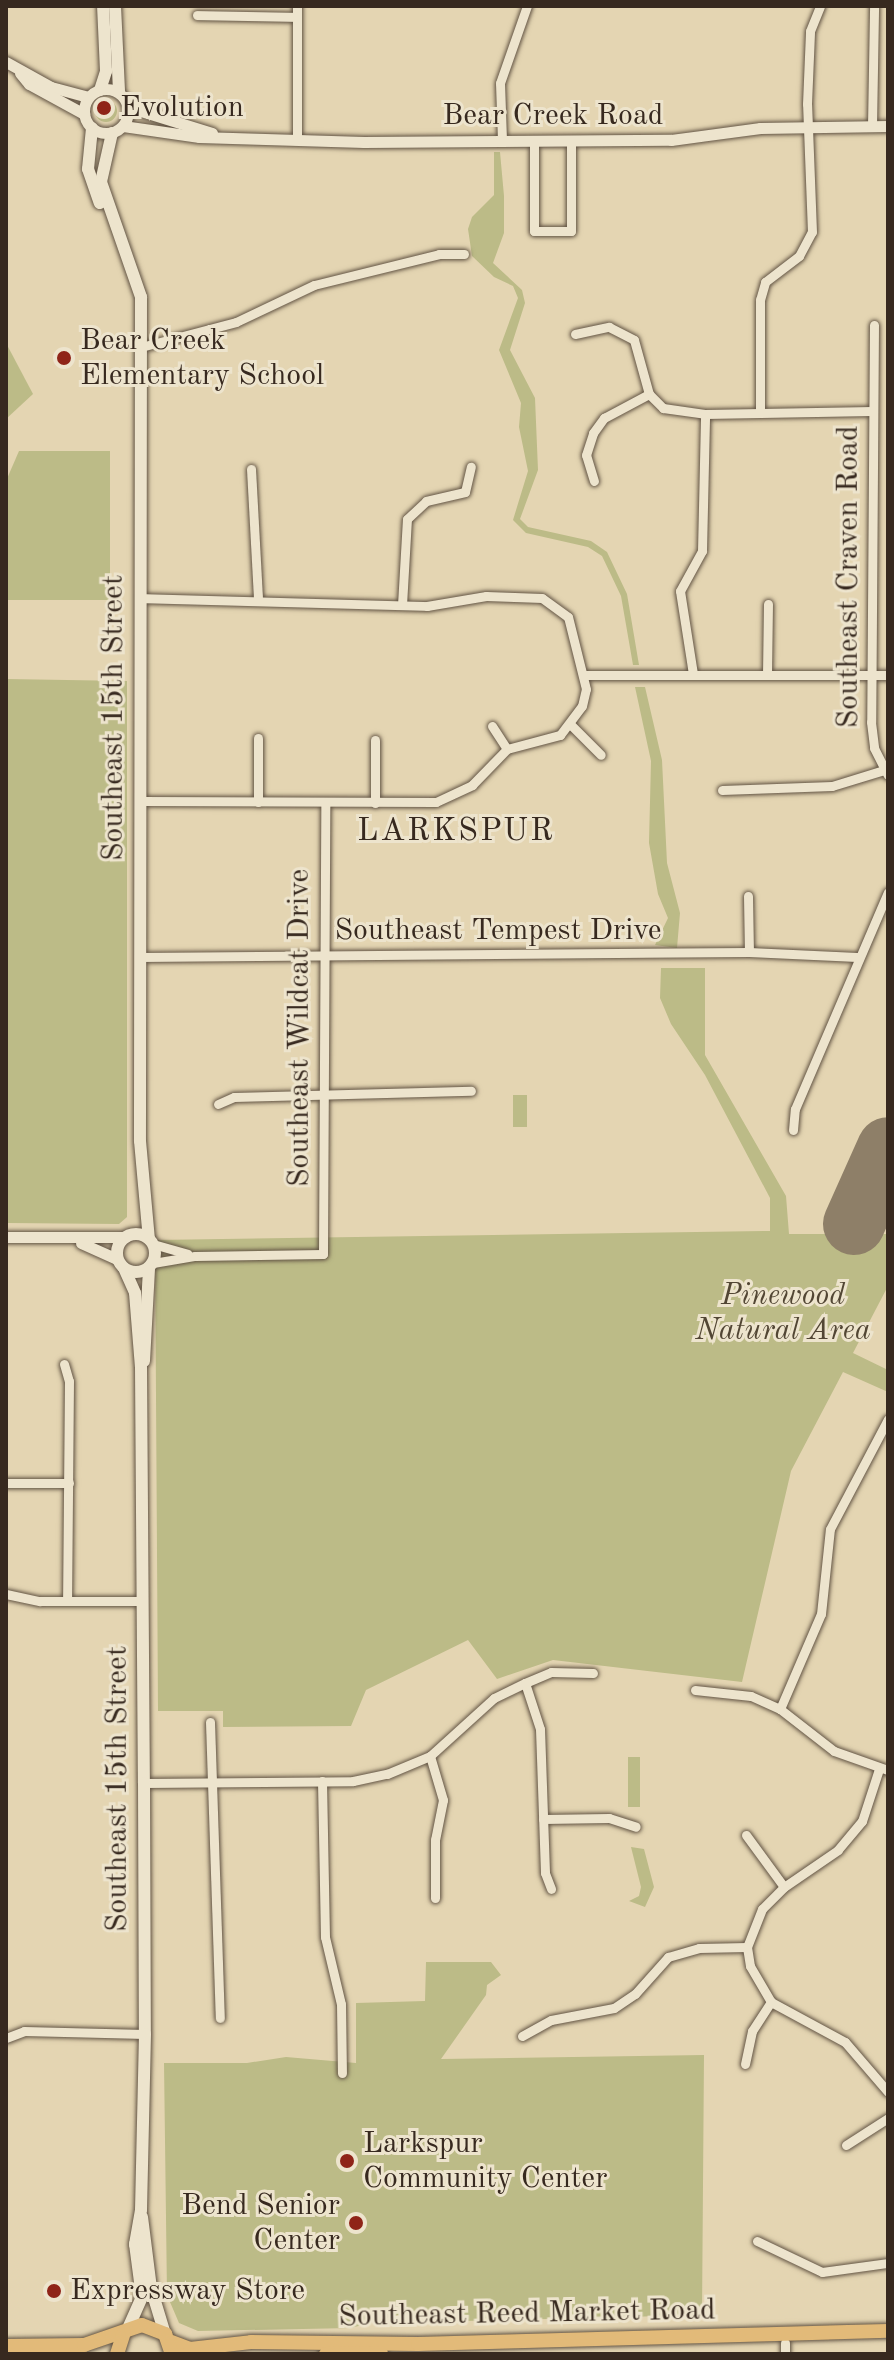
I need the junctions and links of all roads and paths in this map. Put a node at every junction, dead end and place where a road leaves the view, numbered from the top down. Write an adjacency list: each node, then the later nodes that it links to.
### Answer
1 (103, 6): 10 (main road)
2 (115, 6): 9 (main road)
3 (527, 6): 20 (street)
4 (820, 6): 13 (street)
5 (874, 6): 14 (street)
6 (297, 11): 7 (street); 19 (street)
7 (197, 15)
8 (11, 66): 10 (street); 12 (street)
9 (119, 92): 10 (street); 11 (street)
10 (94, 93): 12 (street)
11 (128, 107): 17 (street); 18 (street, Bear Creek Road)
12 (84, 114): 16 (street)
13 (809, 126): 14 (street, Bear Creek Road); 22 (street, Bear Creek Road); 30 (street)
14 (872, 126): 15 (street, Bear Creek Road)
15 (888, 126)
16 (92, 128): 17 (street); 23 (main road, Southeast 15th Street)
17 (117, 129): 18 (street, Bear Creek Road); 23 (main road, Southeast 15th Street)
18 (217, 135): 19 (street, Bear Creek Road)
19 (297, 139): 20 (street, Bear Creek Road)
20 (502, 140): 21 (street, Bear Creek Road)
21 (534, 140): 22 (street, Bear Creek Road); 22 (street)
22 (571, 140)
23 (120, 236): 27 (main road, Southeast 15th Street)
24 (464, 254): 27 (street)
25 (874, 325): 29 (street)
26 (575, 334): 28 (street)
27 (141, 347): 35 (main road, Southeast 15th Street)
28 (649, 394): 31 (street, Southeast Craven Road); 34 (street)
29 (872, 411): 30 (street, Southeast Craven Road); 42 (street, Southeast Craven Road)
30 (760, 412): 31 (street, Southeast Craven Road)
31 (705, 414): 39 (street)
32 (471, 467): 38 (street)
33 (251, 469): 36 (street)
34 (594, 481)
35 (141, 598): 36 (street); 52 (main road, Southeast 15th Street)
36 (258, 600): 38 (street)
37 (768, 604): 41 (street)
38 (402, 605): 40 (street)
39 (693, 674): 40 (street); 41 (street)
40 (585, 675): 44 (street)
41 (767, 675): 42 (street)
42 (871, 675): 43 (street); 50 (street, Southeast Craven Road)
43 (888, 675)
44 (571, 725): 48 (street); 49 (street)
45 (492, 726): 48 (street)
46 (258, 738): 53 (street)
47 (375, 740): 55 (street)
48 (507, 749): 55 (street)
49 (601, 755)
50 (886, 772): 51 (street)
51 (722, 790)
52 (141, 801): 53 (street); 60 (main road, Southeast 15th Street)
53 (258, 802): 54 (street)
54 (325, 802): 55 (street); 59 (street, Southeast Wildcat Drive)
55 (375, 803)
56 (888, 892): 61 (street)
57 (748, 896): 58 (street)
58 (749, 952): 59 (street, Southeast Tempest Drive); 61 (street, Southeast Tempest Drive)
59 (323, 956): 60 (street, Southeast Tempest Drive); 63 (street, Southeast Wildcat Drive)
60 (139, 957): 66 (main road, Southeast 15th Street)
61 (857, 957): 65 (street)
62 (471, 1091): 63 (street)
63 (324, 1095): 64 (street); 71 (street, Southeast Wildcat Drive)
64 (218, 1104)
65 (793, 1130)
66 (142, 1204): 67 (main road, Southeast 15th Street); 70 (main road, Southeast 15th Street)
67 (128, 1236): 69 (street); 70 (main road); 72 (main road, Southeast 15th Street)
68 (6, 1237): 69 (street)
69 (69, 1239): 72 (street)
70 (151, 1241): 71 (street); 73 (main road, Southeast 15th Street)
71 (195, 1256): 73 (street)
72 (121, 1264): 73 (main road); 75 (main road, Southeast 15th Street)
73 (151, 1266): 75 (main road, Southeast 15th Street)
74 (64, 1364): 78 (street)
75 (141, 1368): 81 (main road, Southeast 15th Street)
76 (888, 1419): 85 (street)
77 (6, 1483): 78 (street)
78 (69, 1483): 80 (street)
79 (6, 1594): 80 (street)
80 (67, 1600): 81 (street)
81 (142, 1601): 91 (main road, Southeast 15th Street)
82 (593, 1673): 83 (street)
83 (525, 1683): 87 (street); 92 (street)
84 (695, 1690): 85 (street)
85 (780, 1709): 88 (street)
86 (210, 1722): 90 (street)
87 (430, 1756): 89 (street); 97 (street)
88 (884, 1769): 95 (street)
89 (322, 1781): 90 (street); 105 (street)
90 (213, 1782): 91 (street); 100 (street)
91 (144, 1783): 101 (main road, Southeast 15th Street)
92 (543, 1819): 93 (street); 96 (street)
93 (636, 1827)
94 (746, 1835): 95 (street)
95 (784, 1887): 98 (street)
96 (551, 1889)
97 (435, 1898)
98 (747, 1947): 99 (street); 102 (street)
99 (771, 2002): 104 (street); 106 (street)
100 (220, 2018)
101 (145, 2034): 103 (street); 109 (main road, Southeast 15th Street)
102 (522, 2036)
103 (6, 2038)
104 (745, 2064)
105 (342, 2073)
106 (888, 2092)
107 (888, 2118): 108 (street)
108 (846, 2145)
109 (141, 2210): 112 (main road, Southeast 15th Street); 115 (main road, Southeast 15th Street)
110 (757, 2241): 111 (street)
111 (888, 2263)
112 (126, 2330): 115 (main road, Southeast Reed Market Road); 116 (main road, Southeast Reed Market Road); 119 (main road, Southeast 15th Street)
113 (888, 2331): 118 (main road, Southeast Reed Market Road)
114 (888, 2341): 117 (main road, Southeast Reed Market Road)
115 (169, 2343): 118 (main road, Southeast Reed Market Road)
116 (6, 2346)
117 (785, 2348): 118 (main road, Southeast Reed Market Road)
118 (417, 2350): 120 (main road, Southeast Reed Market Road)
119 (117, 2354)
120 (326, 2354)

